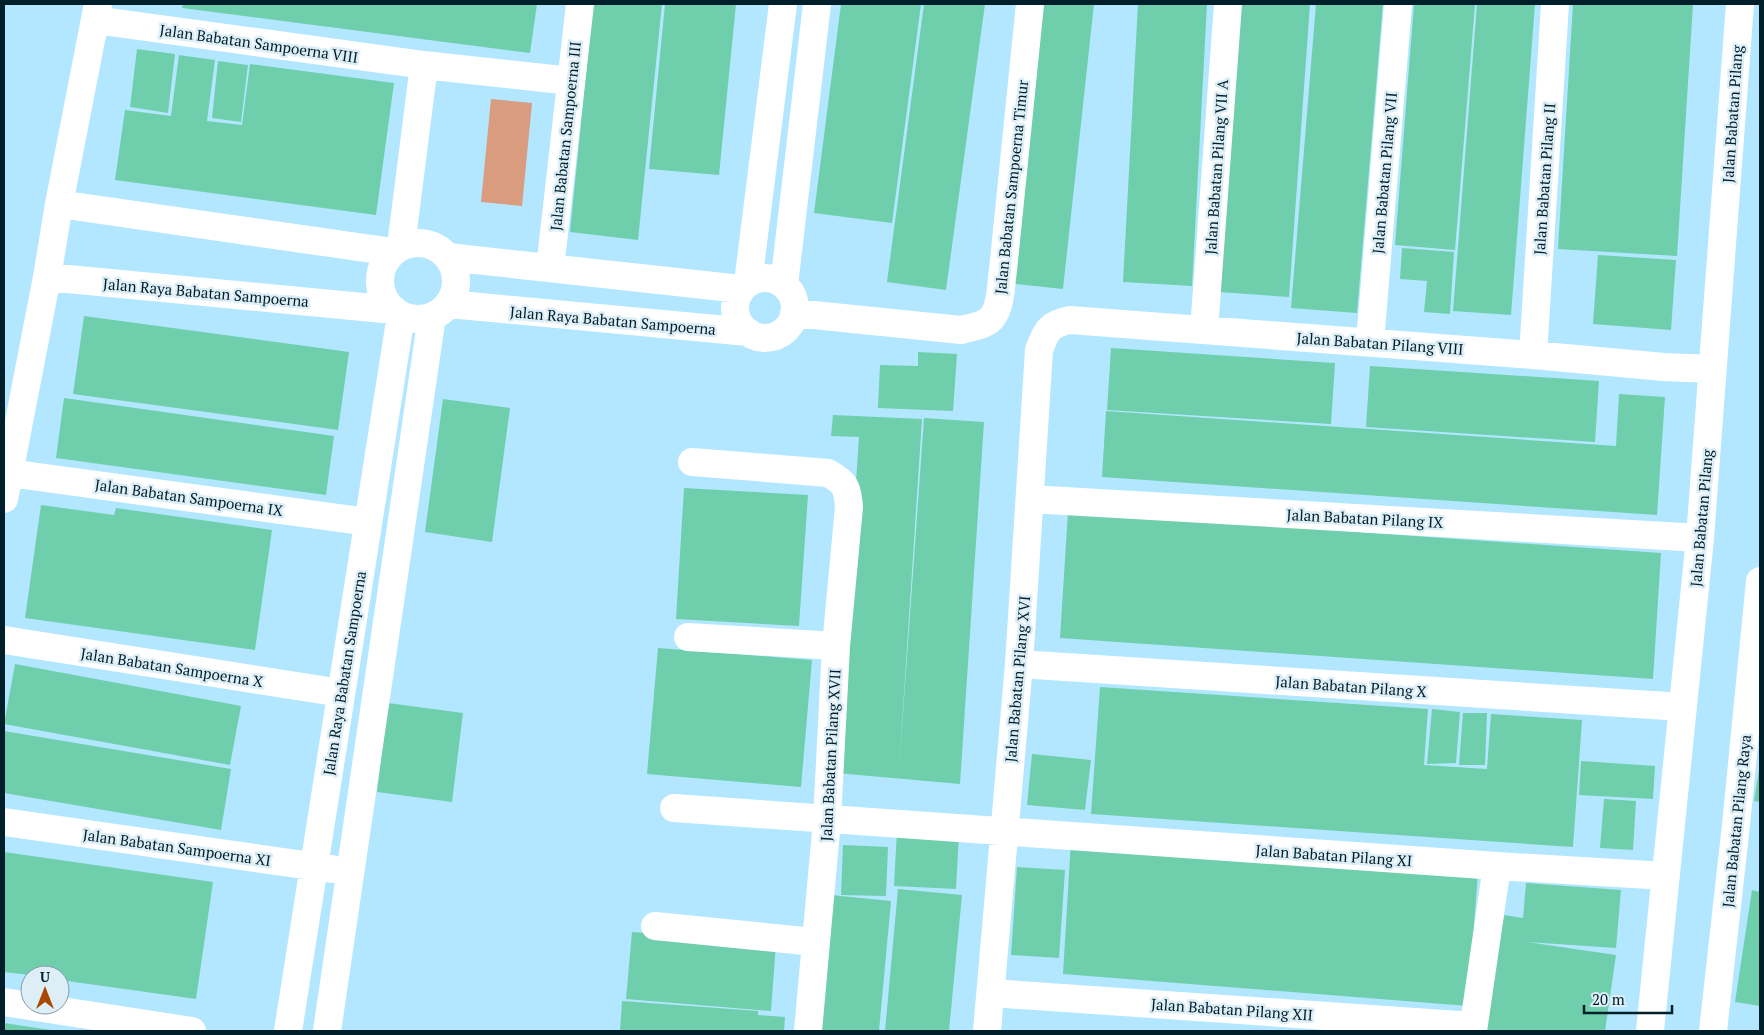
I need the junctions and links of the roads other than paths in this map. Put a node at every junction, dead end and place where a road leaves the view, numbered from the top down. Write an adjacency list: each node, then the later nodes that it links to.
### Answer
1 (580, 4): 11 (street, Jalan Babatan Sampoerna III)
2 (783, 4): 18 (street)
3 (817, 4): 17 (street)
4 (1030, 4): 21 (street, Jalan Babatan Sampoerna Timur)
5 (1228, 4): 23 (street, Jalan Babatan Pilang VII A)
6 (1398, 4): 25 (street, Jalan Babatan Pilang VII)
7 (1556, 4): 26 (street, Jalan Babatan Pilang II)
8 (1740, 4): 27 (street, Jalan Babatan Pilang)
9 (96, 12): 10 (street, Jalan Babatan Sampoerna VIII); 12 (street)
10 (424, 65): 11 (street, Jalan Babatan Sampoerna VIII); 13 (street)
11 (571, 81): 15 (street, Jalan Babatan Sampoerna III)
12 (58, 204): 13 (street); 16 (street)
13 (397, 249): 14 (street); 20 (street)
14 (448, 257): 15 (street); 19 (street)
15 (550, 268): 18 (street)
16 (47, 277): 20 (street, Jalan Raya Babatan Sampoerna); 29 (street)
17 (784, 285): 18 (street); 21 (street)
18 (745, 286): 24 (street)
19 (440, 310): 20 (street); 24 (street, Jalan Raya Babatan Sampoerna); 47 (street)
20 (398, 312): 32 (street, Jalan Raya Babatan Sampoerna)
21 (794, 313): 24 (street)
22 (1049, 329): 23 (street, Jalan Babatan Pilang VIII); 31 (street, Jalan Babatan Pilang XVI)
23 (1204, 330): 25 (street, Jalan Babatan Pilang VIII)
24 (748, 332)
25 (1370, 342): 26 (street, Jalan Babatan Pilang VIII)
26 (1533, 355): 27 (street, Jalan Babatan Pilang VIII)
27 (1712, 369): 33 (street, Jalan Babatan Pilang)
28 (692, 462): 37 (street, Jalan Babatan Pilang XVII)
29 (10, 473): 30 (street); 32 (street, Jalan Babatan Sampoerna IX)
30 (4, 499)
31 (1030, 499): 33 (street, Jalan Babatan Pilang IX); 38 (street, Jalan Babatan Pilang XVI)
32 (368, 522): 39 (street, Jalan Raya Babatan Sampoerna)
33 (1700, 538): 40 (street, Jalan Babatan Pilang)
34 (1760, 581): 60 (street, Jalan Babatan Pilang Raya)
35 (688, 636): 37 (street)
36 (4, 640): 39 (street, Jalan Babatan Sampoerna X)
37 (836, 646): 42 (street, Jalan Babatan Pilang XVII)
38 (1019, 664): 40 (street, Jalan Babatan Pilang X); 44 (street, Jalan Babatan Pilang XVI)
39 (341, 693): 45 (street, Jalan Raya Babatan Sampoerna)
40 (1683, 707): 48 (street, Jalan Babatan Pilang)
41 (674, 808): 42 (street, Jalan Babatan Pilang XI)
42 (827, 820): 44 (street, Jalan Babatan Pilang XI); 50 (street, Jalan Babatan Pilang XVII)
43 (4, 822): 45 (street, Jalan Babatan Sampoerna XI)
44 (1003, 831): 46 (street, Jalan Babatan Pilang XI); 51 (street, Jalan Babatan Pilang XVI)
45 (314, 866): 47 (street, Jalan Babatan Sampoerna XI); 55 (street, Jalan Raya Babatan Sampoerna)
46 (1497, 866): 48 (street, Jalan Babatan Pilang XI); 53 (street)
47 (350, 872): 56 (street)
48 (1666, 876): 59 (street, Jalan Babatan Pilang)
49 (654, 926): 50 (street)
50 (815, 942): 57 (street, Jalan Babatan Pilang XVII)
51 (991, 993): 53 (street, Jalan Babatan Pilang XII); 58 (street, Jalan Babatan Pilang XVI)
52 (4, 1002): 54 (street)
53 (1473, 1029)
54 (192, 1031)
55 (288, 1031)
56 (327, 1031)
57 (808, 1031)
58 (987, 1031)
59 (1650, 1031)
60 (1714, 1031)

